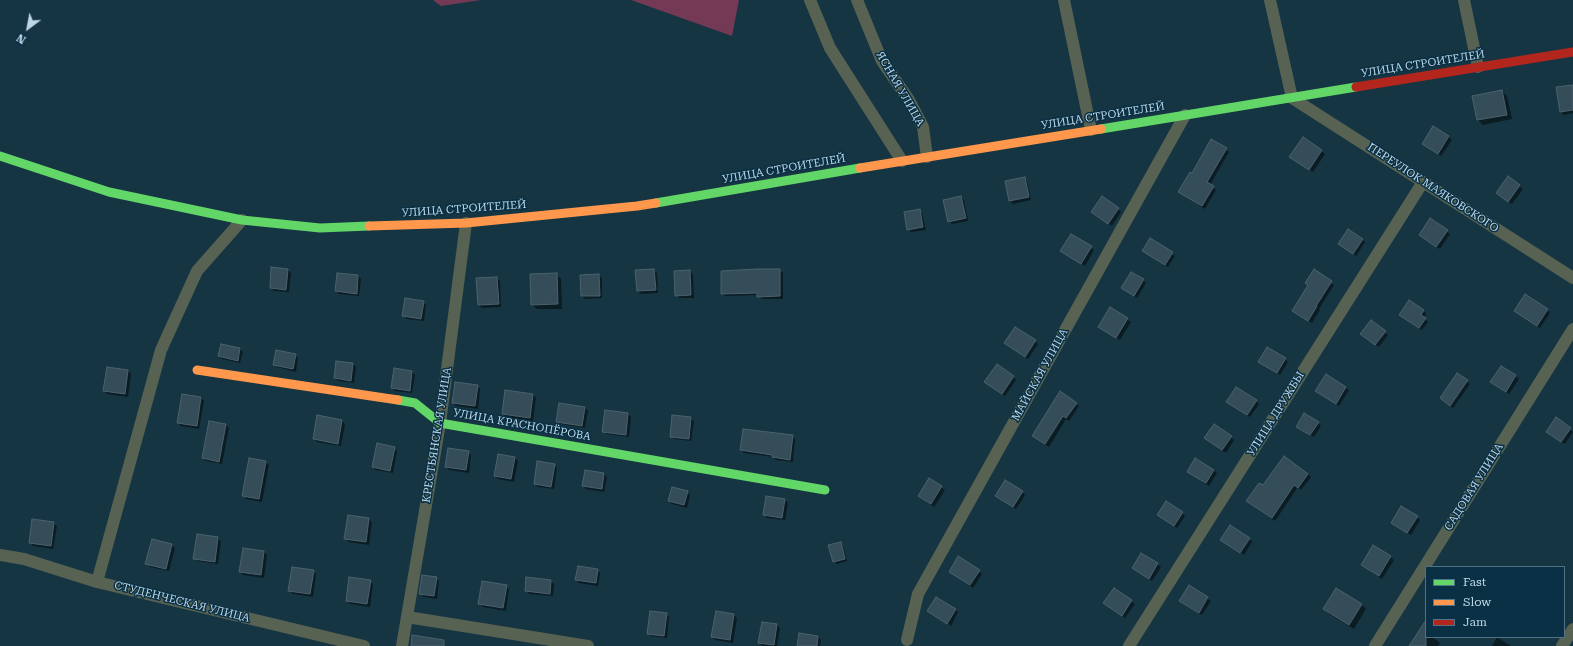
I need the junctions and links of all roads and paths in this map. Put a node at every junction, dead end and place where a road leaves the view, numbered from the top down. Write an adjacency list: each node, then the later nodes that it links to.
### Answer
1 (810, 0): 13 (street)
2 (857, 0): 12 (street, ЯСНАЯ УЛИЦА)
3 (1064, 0): 10 (street)
4 (1270, 0): 8 (street)
5 (1464, 0): 7 (street)
6 (1573, 52): 7 (street, УЛИЦА СТРОИТЕЛЕЙ)
7 (1478, 67): 8 (street, УЛИЦА СТРОИТЕЛЕЙ)
8 (1292, 98): 9 (street, УЛИЦА СТРОИТЕЛЕЙ); 14 (street, ПЕРЕУЛОК МАЯКОВСКОГО)
9 (1185, 115): 10 (street, УЛИЦА СТРОИТЕЛЕЙ); 26 (street, МАЙСКАЯ УЛИЦА)
10 (1091, 130): 12 (street, УЛИЦА СТРОИТЕЛЕЙ)
11 (0, 156): 15 (street, УЛИЦА СТРОИТЕЛЕЙ)
12 (927, 157): 13 (street, УЛИЦА СТРОИТЕЛЕЙ)
13 (902, 161): 16 (street, УЛИЦА СТРОИТЕЛЕЙ)
14 (1423, 182): 17 (street, ПЕРЕУЛОК МАЯКОВСКОГО); 30 (street, УЛИЦА ДРУЖБЫ)
15 (242, 220): 16 (street, УЛИЦА СТРОИТЕЛЕЙ); 23 (street)
16 (466, 223): 20 (street, КРЕСТЬЯНСКАЯ УЛИЦА)
17 (1573, 278)
18 (1573, 329): 31 (street, САДОВАЯ УЛИЦА)
19 (197, 370): 20 (street, УЛИЦА КРАСНОПЁРОВА)
20 (440, 423): 21 (street, УЛИЦА КРАСНОПЁРОВА); 24 (street, КРЕСТЬЯНСКАЯ УЛИЦА)
21 (825, 490)
22 (0, 555): 23 (street, СТУДЕНЧЕСКАЯ УЛИЦА)
23 (97, 582): 27 (street, СТУДЕНЧЕСКАЯ УЛИЦА)
24 (407, 617): 28 (street, КРЕСТЬЯНСКАЯ УЛИЦА); 29 (street)
25 (1573, 629): 32 (street)
26 (907, 640)
27 (364, 646)
28 (402, 646)
29 (588, 646)
30 (1129, 646)
31 (1375, 646)
32 (1562, 646)

